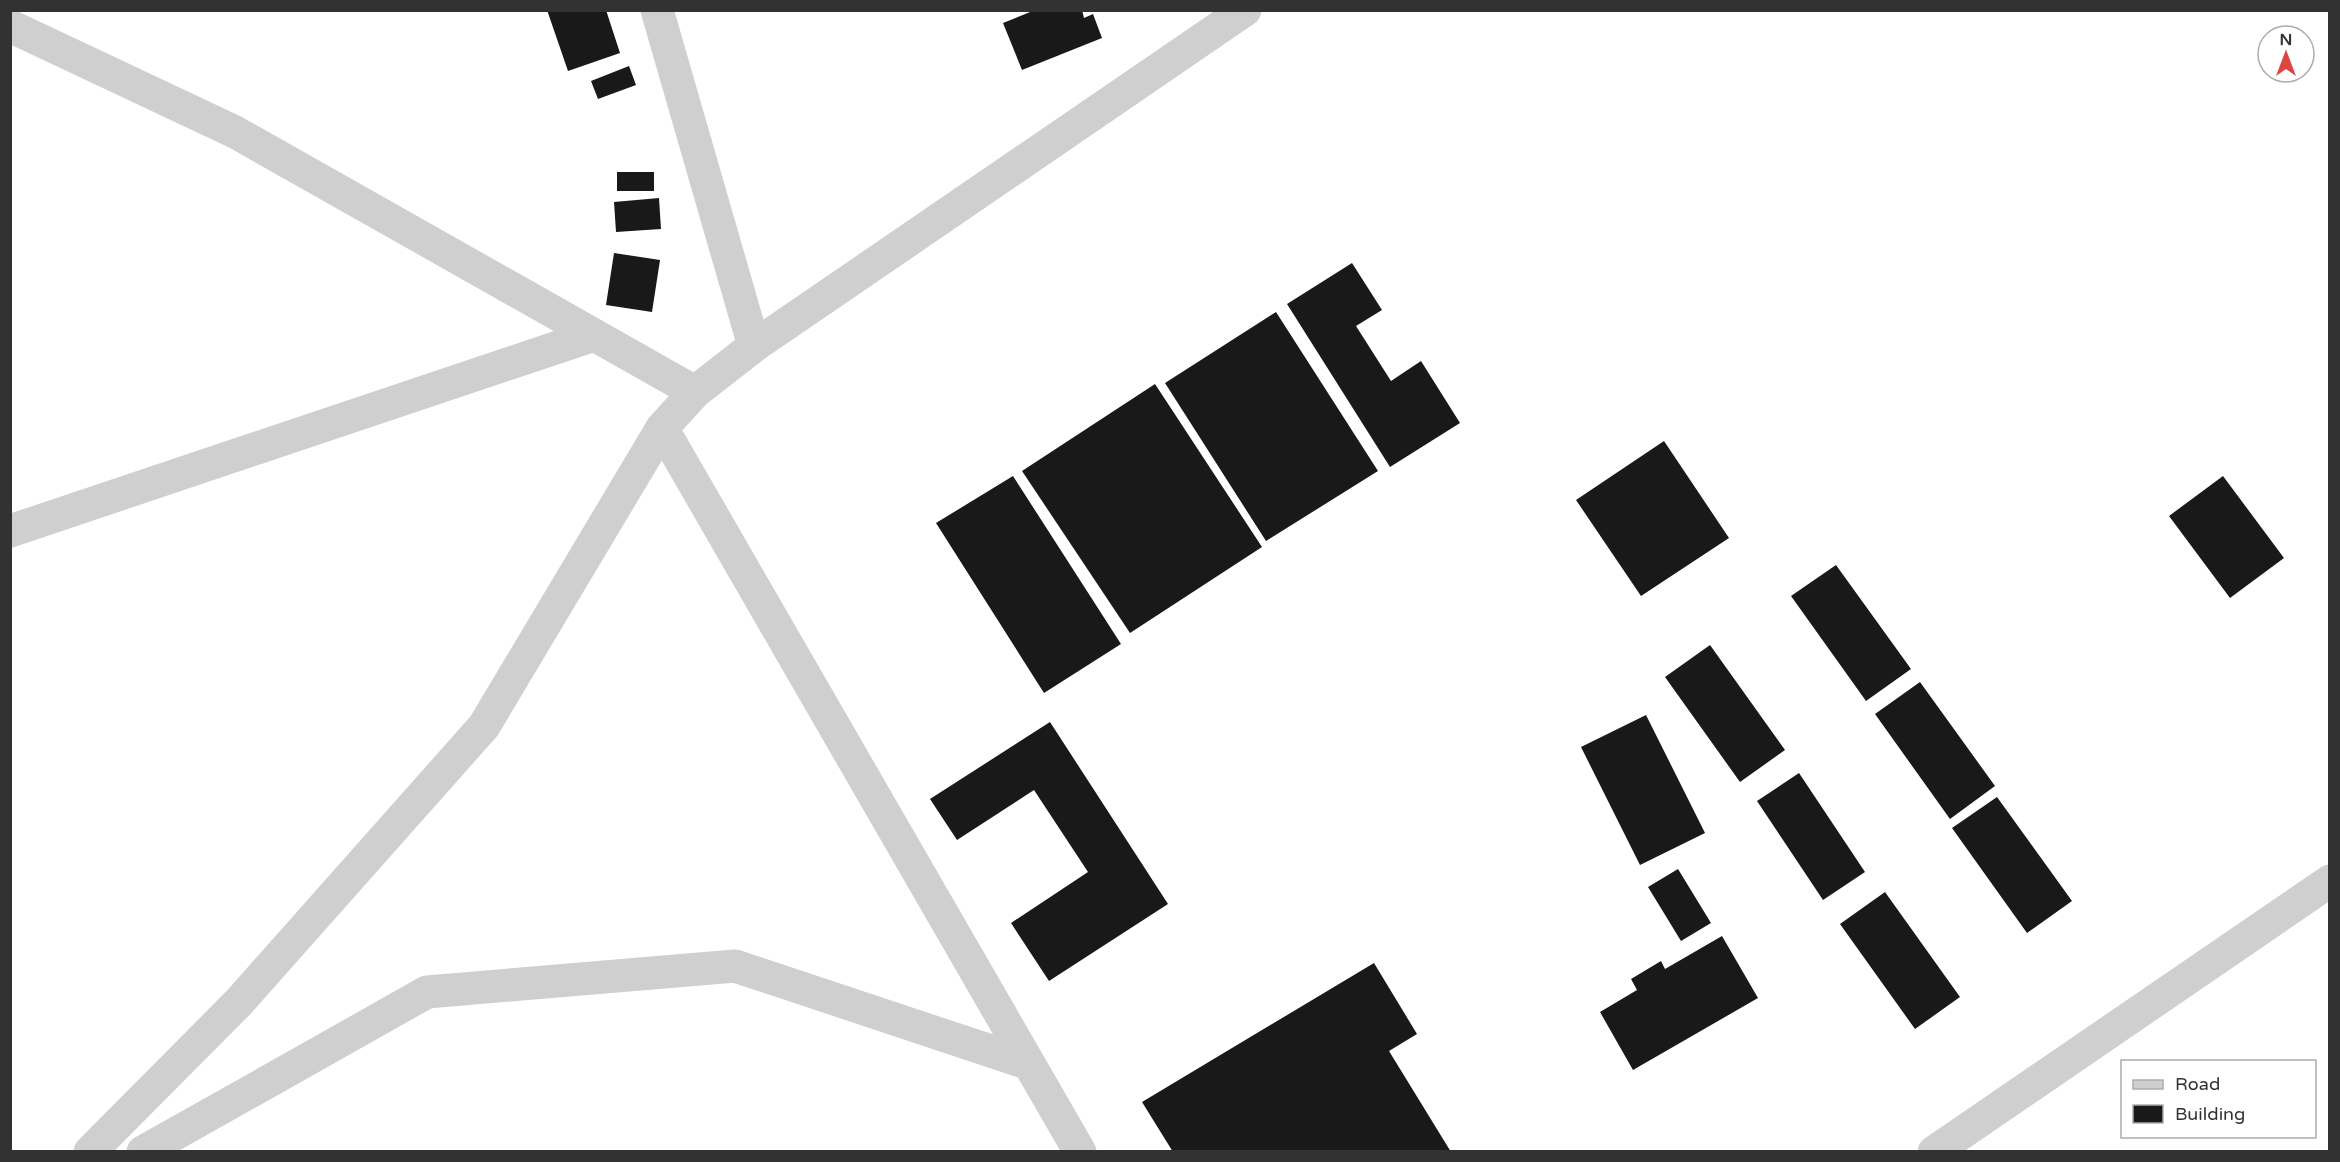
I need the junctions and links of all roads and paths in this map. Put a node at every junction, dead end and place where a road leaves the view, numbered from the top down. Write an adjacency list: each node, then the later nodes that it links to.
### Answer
1 (657, 10): 5 (street)
2 (1245, 10): 5 (street)
3 (10, 26): 4 (street)
4 (594, 335): 6 (street); 8 (street)
5 (754, 346): 6 (street)
6 (695, 392): 7 (street)
7 (662, 428): 10 (street); 11 (street)
8 (10, 531)
9 (2330, 880): 14 (street)
10 (1028, 1064): 12 (street); 13 (street)
11 (90, 1152)
12 (142, 1152)
13 (1080, 1152)
14 (1934, 1152)

